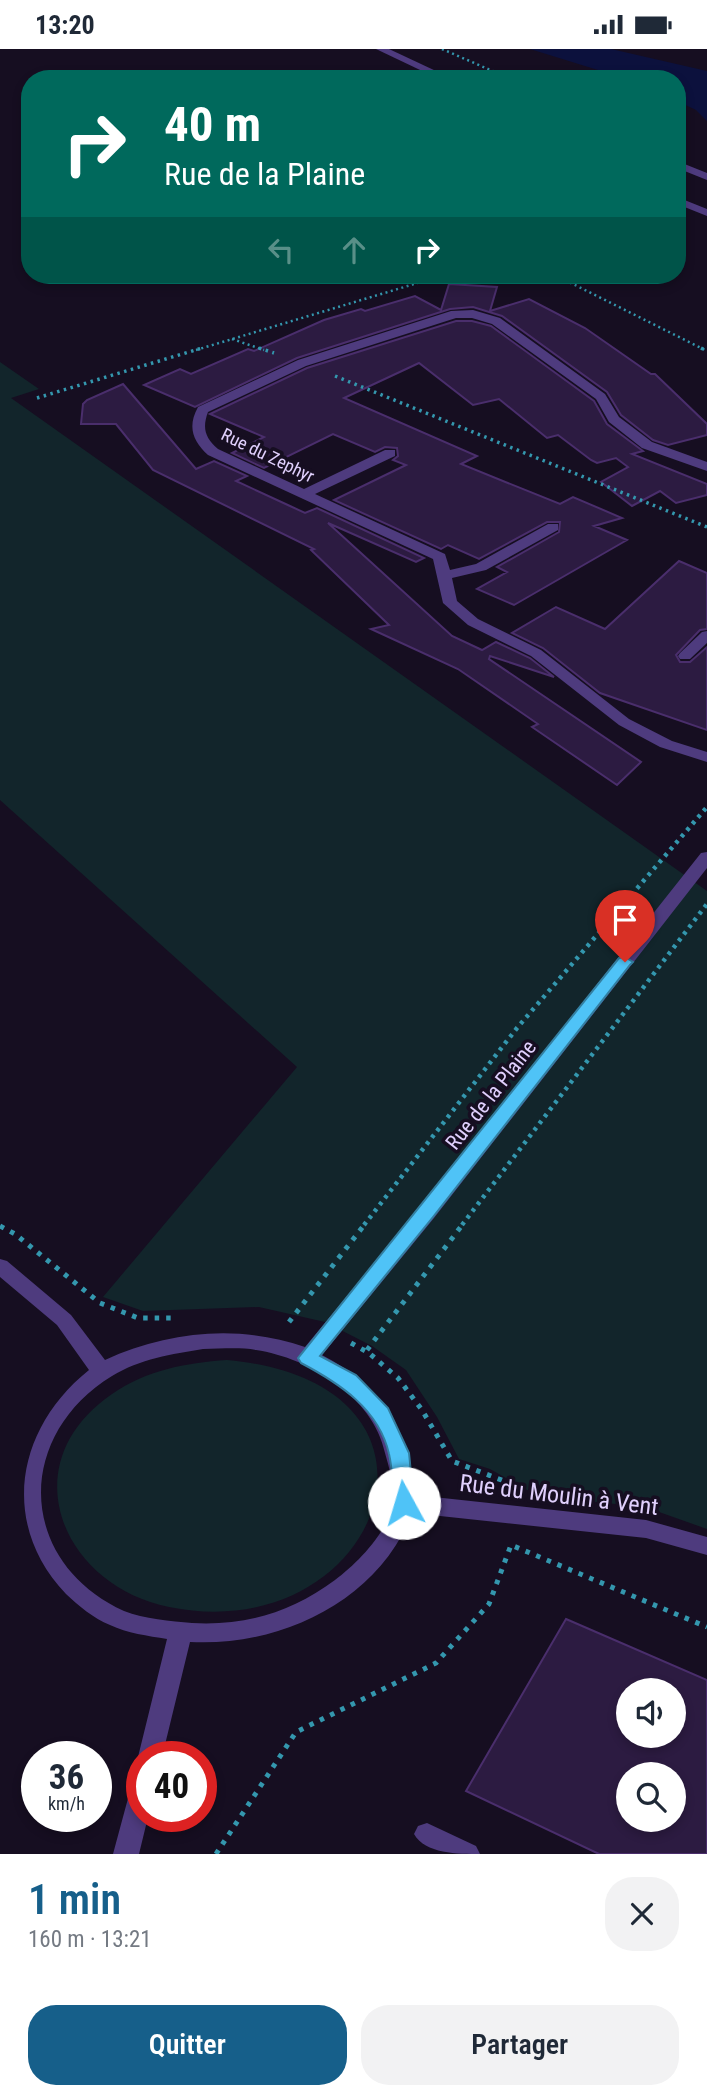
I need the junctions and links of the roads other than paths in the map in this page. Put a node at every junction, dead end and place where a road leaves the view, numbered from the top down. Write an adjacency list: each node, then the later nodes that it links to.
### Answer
1 (381, 49): 2 (street)
2 (428, 70)
3 (686, 168): 4 (street)
4 (707, 177)
5 (686, 204): 6 (street)
6 (707, 213)
7 (390, 453): 9 (street)
8 (707, 467): 9 (street, Rue du Zephyr)
9 (304, 494): 11 (street, Rue du Zephyr)
10 (553, 527): 11 (street)
11 (444, 576): 14 (street, Rue du Zephyr)
12 (707, 635): 13 (street)
13 (685, 656)
14 (707, 757)
15 (707, 857): 17 (street, Rue de la Plaine)
16 (0, 1266): 18 (street)
17 (308, 1358): 18 (street); 19 (street)
18 (102, 1372): 21 (street)
19 (404, 1503): 20 (street, Rue du Moulin à Vent); 21 (street)
20 (707, 1546)
21 (180, 1634): 22 (street)
22 (154, 1741)
23 (132, 1832): 25 (street)
24 (427, 1834): 26 (street)
25 (126, 1854)
26 (467, 1854)

